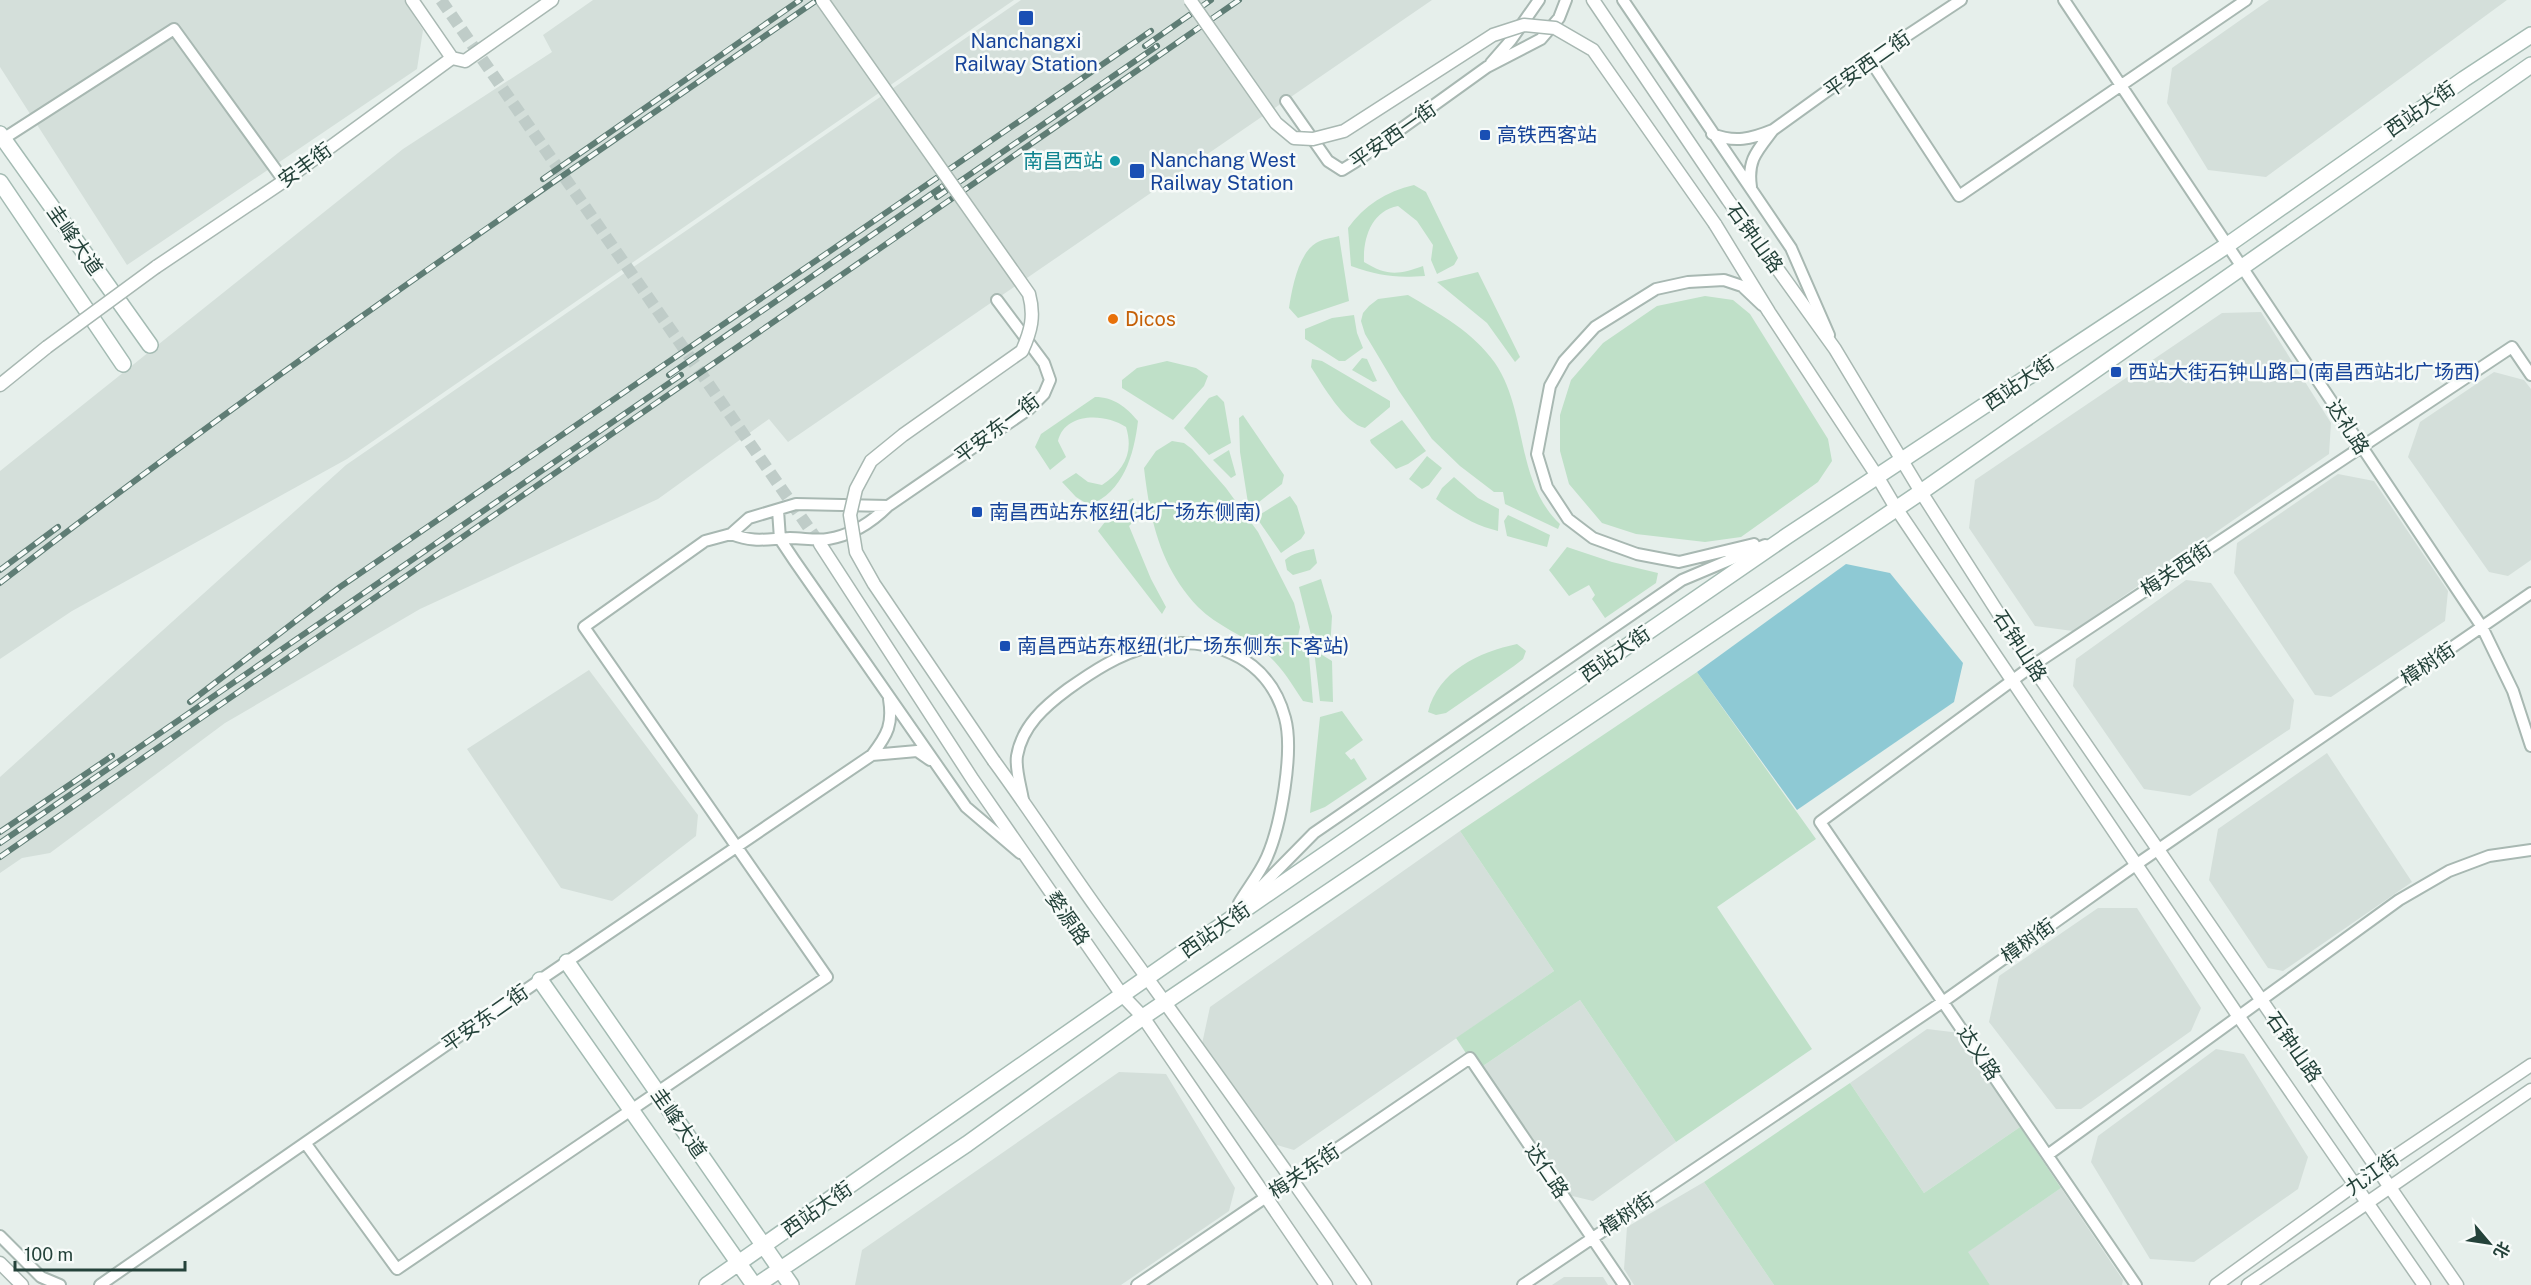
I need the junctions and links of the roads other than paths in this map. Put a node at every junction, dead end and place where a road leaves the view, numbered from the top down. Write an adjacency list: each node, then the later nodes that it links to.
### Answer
1 (412, 0): 14 (street)
2 (552, 0): 14 (street)
3 (822, 0): 55 (street, 婺源路, bridge)
4 (1190, 0): 30 (street, 石钟山路, bridge)
5 (1539, 0): 17 (street)
6 (1566, 0): 17 (street)
7 (1593, 0): 32 (street, 石钟山路)
8 (1623, 0): 22 (street)
9 (1961, 0): 15 (street, 平安西二街)
10 (2064, 0): 19 (street, 达礼路)
11 (2246, 0): 19 (street)
12 (2531, 26): 18 (main road)
13 (2531, 35): 18 (main road, 西站大街)
14 (452, 58): 24 (street, 安丰街)
15 (1870, 60): 19 (street); 21 (street, 平安西二街)
16 (2530, 66): 28 (main road, 西站大街)
17 (1487, 68): 20 (street, 平安西一街)
18 (2464, 79): 27 (main road, 西站大街)
19 (2122, 85): 27 (street, 达礼路)
20 (1286, 101)
21 (1773, 130): 22 (street); 26 (street)
22 (1712, 134): 26 (street)
23 (2, 137): 24 (street); 31 (main road, 圭峰大道)
24 (285, 181): 35 (street, 安丰街, bridge)
25 (0, 182): 33 (main road, 圭峰大道)
26 (1752, 190): 32 (street)
27 (2229, 244): 28 (street, 达礼路); 37 (main road, 西站大街)
28 (2244, 268): 36 (street, 达礼路); 39 (main road, 西站大街)
29 (997, 300): 40 (street, 平安东一街)
30 (1769, 312): 38 (street, 石钟山路); 44 (street)
31 (150, 345)
32 (1835, 349): 37 (street, 石钟山路)
33 (123, 364)
34 (2531, 375): 36 (street, 梅关西街)
35 (0, 385)
36 (2360, 446): 48 (street, 达礼路); 49 (street, 梅关西街)
37 (1902, 460): 38 (main road, 西站大街); 39 (street, 石钟山路)
38 (1877, 476): 41 (street, 石钟山路); 44 (main road, 西站大街)
39 (1922, 492): 41 (main road, 西站大街); 49 (street, 石钟山路)
40 (888, 506): 42 (street); 45 (street, 平安东一街)
41 (1896, 508): 50 (street, 石钟山路); 69 (main road, 西站大街)
42 (778, 510): 43 (street); 45 (street)
43 (731, 534): 45 (street, 平安东一街); 57 (street)
44 (1787, 536): 62 (main road, 西站大街); 62 (street)
45 (780, 539): 51 (street)
46 (819, 544): 60 (street, 婺源路)
47 (2531, 593): 48 (street, 樟树街)
48 (2482, 627): 52 (street, 达礼路); 58 (street, 樟树街)
49 (2032, 666): 50 (street, 梅关西街); 58 (street, 石钟山路)
50 (2011, 681): 56 (street, 梅关西街); 61 (street, 石钟山路)
51 (889, 696): 53 (street); 54 (street)
52 (2531, 746)
53 (872, 755): 54 (street); 57 (street, 平安东二街)
54 (939, 768): 60 (street)
55 (1023, 800): 62 (street); 64 (street, 婺源路)
56 (1821, 822): 67 (street, 达义路)
57 (736, 848): 63 (street, 平安东二街); 75 (street)
58 (2157, 849): 61 (street, 樟树街); 68 (street, 石钟山路)
59 (2531, 850): 68 (street)
60 (1027, 859): 66 (street, 婺源路)
61 (2137, 864): 67 (street, 樟树街); 71 (street, 石钟山路)
62 (1228, 921): 64 (main road, 西站大街)
63 (567, 962): 65 (street, 平安东二街); 75 (main road, 圭峰大道)
64 (1147, 978): 66 (main road, 西站大街); 69 (street, 婺源路)
65 (540, 980): 76 (main road, 圭峰大道); 77 (street, 平安东二街)
66 (1122, 995): 70 (street, 婺源路); 87 (main road, 西站大街)
67 (1944, 1001): 78 (street, 达义路); 86 (street, 樟树街)
68 (2261, 1001): 71 (street); 79 (street, 石钟山路)
69 (1165, 1003): 70 (main road, 西站大街); 80 (street, 婺源路)
70 (1143, 1017): 83 (street, 婺源路); 91 (main road, 西站大街)
71 (2239, 1017): 78 (street); 81 (street, 石钟山路)
72 (1470, 1058): 80 (street, 梅关东街); 86 (street, 达仁路)
73 (2531, 1065): 79 (street, 九江街)
74 (2531, 1090): 82 (street, 九江街)
75 (657, 1092): 76 (street); 87 (main road, 圭峰大道)
76 (631, 1110): 77 (street); 89 (main road, 圭峰大道)
77 (306, 1144): 90 (street, 平安东二街)
78 (2049, 1154): 104 (street, 达义路)
79 (2378, 1168): 81 (street, 九江街); 82 (street, 石钟山路)
80 (1293, 1179): 83 (street, 梅关东街); 101 (street, 婺源路)
81 (2355, 1185): 84 (street, 石钟山路); 105 (street, 九江街)
82 (2391, 1188): 84 (street, 九江街); 108 (street, 石钟山路)
83 (1266, 1197): 99 (street, 梅关东街); 100 (street, 婺源路)
84 (2368, 1203): 106 (street, 九江街); 107 (street, 石钟山路)
85 (0, 1236): 93 (street)
86 (1592, 1238): 102 (street, 樟树街); 103 (street, 达仁路)
87 (764, 1246): 89 (main road, 西站大街); 91 (main road, 圭峰大道)
88 (0, 1263): 92 (street)
89 (740, 1263): 96 (main road, 西站大街); 97 (main road, 圭峰大道)
90 (127, 1267): 94 (street, 平安东二街); 95 (street)
91 (781, 1270): 97 (main road, 西站大街); 98 (main road, 圭峰大道)
92 (22, 1285)
93 (60, 1285)
94 (100, 1285)
95 (112, 1285)
96 (707, 1285)
97 (755, 1285)
98 (791, 1285)
99 (1137, 1285)
100 (1326, 1285)
101 (1365, 1285)
102 (1523, 1285)
103 (1624, 1285)
104 (2136, 1285)
105 (2217, 1285)
106 (2248, 1285)
107 (2424, 1285)
108 (2457, 1285)

